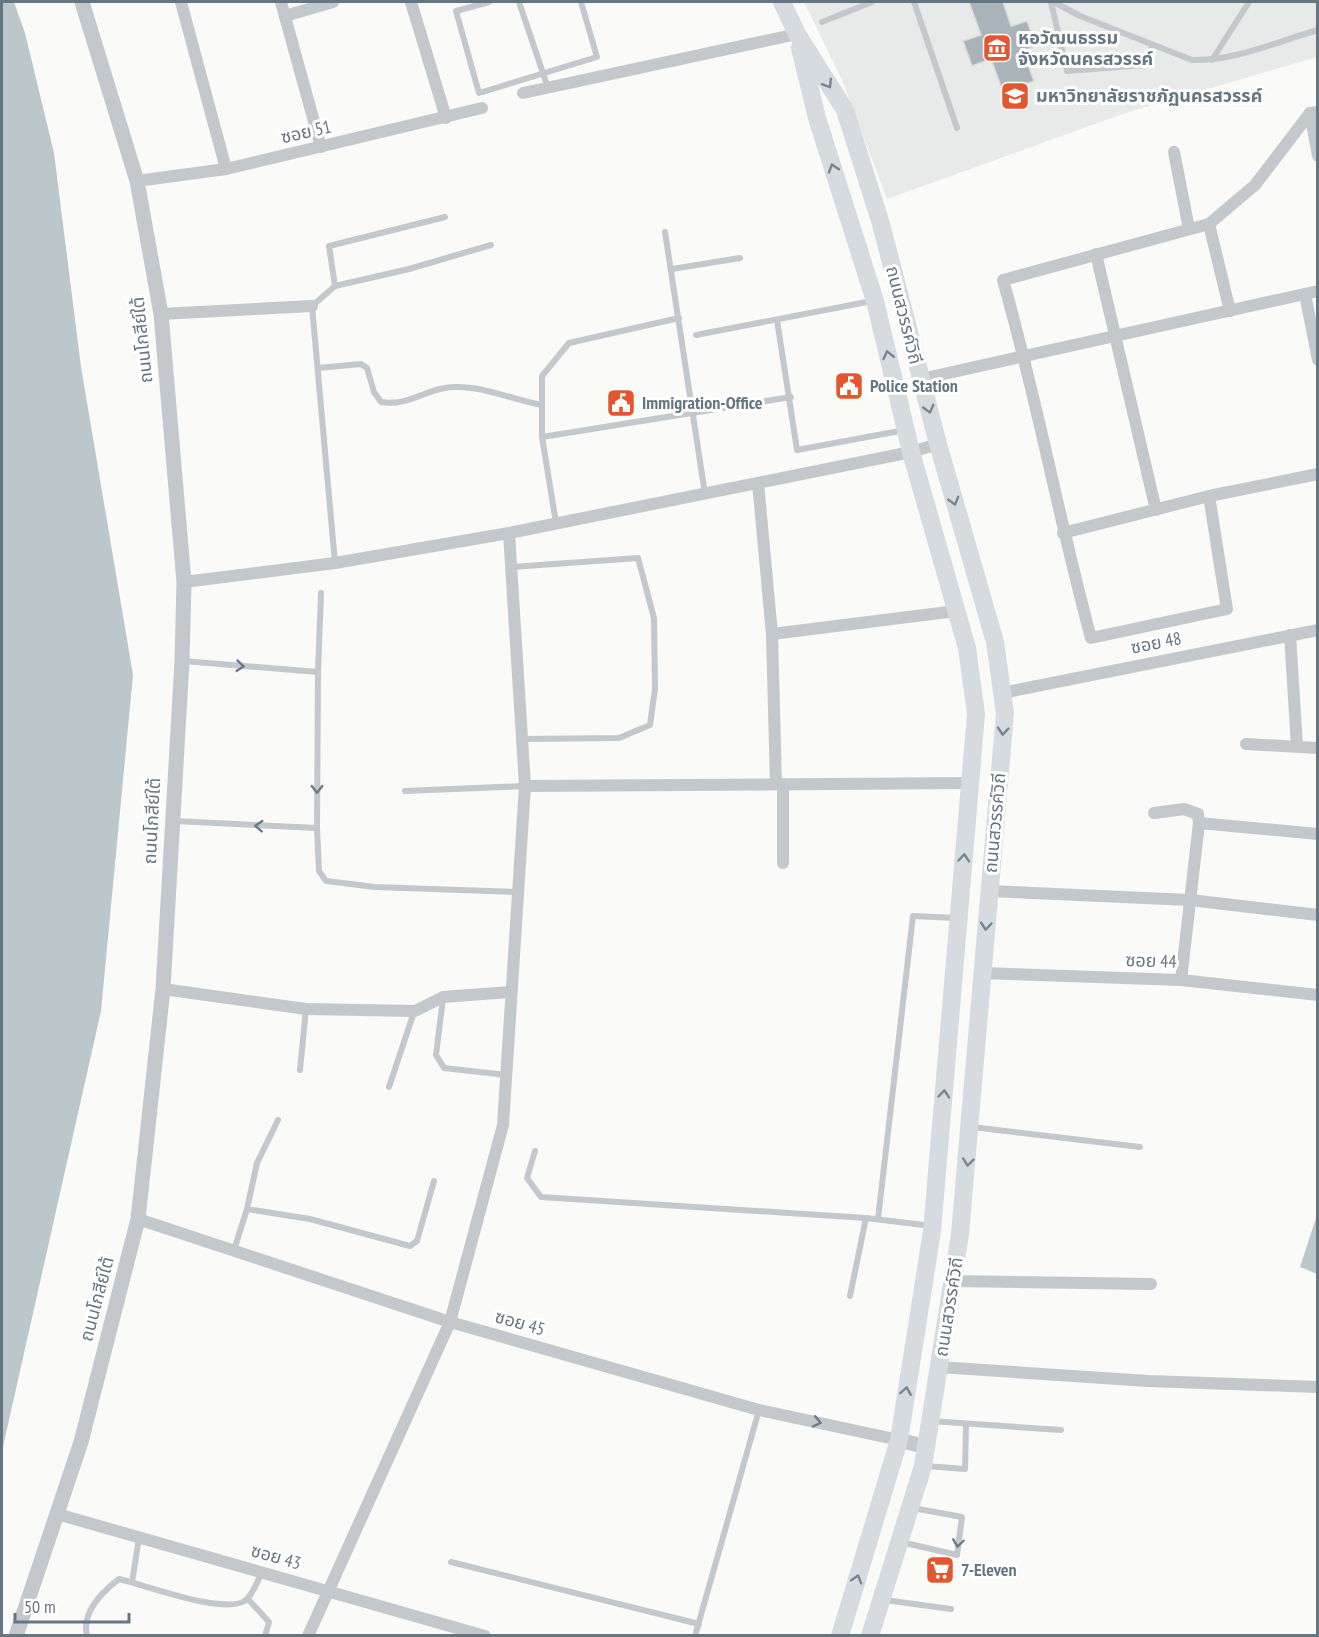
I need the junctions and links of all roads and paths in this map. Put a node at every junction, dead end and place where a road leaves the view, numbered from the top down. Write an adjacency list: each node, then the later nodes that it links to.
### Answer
1 (82, 2): 31 (street, ถนนโกสีย์ใต้)
2 (181, 2): 30 (street)
3 (281, 2): 14 (street)
4 (333, 2): 14 (street)
5 (411, 2): 25 (street)
6 (489, 2): 20 (lane)
7 (519, 2): 20 (lane)
8 (581, 2): 20 (lane)
9 (782, 2): 17 (main road, ถนนสวรรค์วิถี)
10 (872, 2): 15 (lane)
11 (914, 2): 26 (lane)
12 (1052, 2): 18 (lane); 18 (lane)
13 (1249, 2): 19 (lane)
14 (285, 16): 27 (street)
15 (822, 22)
16 (1317, 30): 19 (lane)
17 (797, 34): 21 (street); 42 (main road, ถนนสวรรค์วิถี, one-way to 17); 53 (main road, ถนนสวรรค์วิถี, one-way to 53)
18 (1153, 45): 19 (lane)
19 (1212, 60)
20 (544, 74): 21 (lane)
21 (548, 88): 22 (street)
22 (523, 93)
23 (482, 108): 25 (street, ซอย 51)
24 (1314, 112): 29 (street); 33 (street)
25 (446, 118): 27 (street, ซอย 51)
26 (957, 128)
27 (321, 147): 30 (street, ซอย 51)
28 (1174, 152): 34 (street)
29 (1317, 156)
30 (226, 169): 31 (street, ซอย 51)
31 (137, 181): 45 (street, ถนนโกสีย์ใต้)
32 (445, 217): 40 (lane)
33 (1209, 224): 34 (street); 44 (street)
34 (1189, 229): 37 (street)
35 (665, 232): 39 (lane)
36 (491, 245): 40 (lane)
37 (1096, 254): 49 (street); 50 (street)
38 (740, 258): 39 (lane)
39 (672, 269): 46 (lane)
40 (334, 286): 43 (lane)
41 (1311, 292): 44 (street); 51 (street)
42 (874, 301): 47 (lane); 57 (main road, ถนนสวรรค์วิถี, one-way to 42)
43 (312, 306): 45 (street); 52 (lane)
44 (1230, 310): 49 (street)
45 (161, 314): 71 (street, ถนนโกสีย์ใต้)
46 (679, 318): 55 (lane); 56 (lane)
47 (777, 320): 48 (lane); 54 (lane)
48 (696, 336)
49 (1116, 336): 50 (street); 65 (street)
50 (1024, 356): 53 (street); 68 (street)
51 (1317, 360)
52 (318, 368): 55 (lane); 69 (lane)
53 (921, 380): 59 (main road, ถนนสวรรค์วิถี, one-way to 59)
54 (791, 397): 56 (lane); 57 (lane)
55 (542, 405): 58 (lane)
56 (691, 413): 58 (lane); 63 (lane)
57 (906, 430): 60 (main road, ถนนสวรรค์วิถี)
58 (542, 438): 66 (lane)
59 (938, 444): 60 (street); 79 (main road, ถนนสวรรค์วิถี, one-way to 79)
60 (911, 453): 62 (street); 73 (main road, ถนนสวรรค์วิถี)
61 (1317, 474): 64 (street)
62 (758, 483): 63 (street); 75 (street)
63 (705, 494): 66 (street)
64 (1209, 496): 65 (street); 68 (street)
65 (1156, 510): 68 (street)
66 (556, 524): 67 (street)
67 (508, 533): 69 (street); 70 (street)
68 (1063, 533)
69 (335, 563): 71 (street)
70 (512, 567): 80 (street); 80 (lane)
71 (184, 582): 77 (street, ถนนโกสีย์ใต้)
72 (321, 593): 78 (lane)
73 (956, 612): 75 (street); 84 (main road, ถนนสวรรค์วิถี)
74 (1317, 630): 76 (street, ซอย 48)
75 (772, 634): 85 (street)
76 (1290, 635): 79 (street, ซอย 48); 82 (street)
77 (182, 661): 78 (lane, one-way to 78); 89 (street, ถนนโกสีย์ใต้)
78 (318, 672): 91 (lane, one-way to 91)
79 (1002, 693): 94 (main road, ถนนสวรรค์วิถี, one-way to 94)
80 (522, 739): 86 (street)
81 (1246, 744): 82 (street)
82 (1297, 746): 83 (street)
83 (1317, 748)
84 (970, 783): 85 (street); 98 (main road, ถนนสวรรค์วิถี, one-way to 84)
85 (779, 784): 86 (street); 93 (street)
86 (525, 786): 87 (lane); 95 (street)
87 (405, 791)
88 (1154, 813): 90 (street)
89 (171, 821): 91 (lane, one-way to 89); 101 (street, ถนนโกสีย์ใต้)
90 (1199, 823): 92 (street); 96 (street)
91 (317, 828): 95 (lane)
92 (1317, 834)
93 (783, 863)
94 (989, 891): 96 (street); 99 (main road, ถนนสวรรค์วิถี, one-way to 99)
95 (519, 892): 102 (street)
96 (1190, 900): 97 (street); 100 (street)
97 (1317, 915)
98 (959, 918): 118 (lane); 119 (main road, ถนนสวรรค์วิถี, one-way to 98)
99 (982, 973): 100 (street, ซอย 44); 111 (main road, ถนนสวรรค์วิถี)
100 (1181, 980): 103 (street, ซอย 44)
101 (163, 989): 105 (street); 117 (street, ถนนโกสีย์ใต้)
102 (510, 992): 104 (street); 108 (street)
103 (1317, 995)
104 (443, 997): 106 (street); 108 (lane)
105 (306, 1009): 106 (street); 107 (lane)
106 (414, 1011): 109 (lane)
107 (300, 1070)
108 (506, 1075): 124 (street)
109 (389, 1087)
110 (278, 1120): 115 (lane)
111 (971, 1127): 112 (lane); 121 (main road, ถนนสวรรค์วิถี, one-way to 121)
112 (1140, 1148)
113 (535, 1151): 116 (lane)
114 (434, 1181): 115 (lane)
115 (247, 1209): 120 (lane)
116 (866, 1218): 118 (lane); 123 (lane)
117 (138, 1219): 120 (street, ซอย 45); 135 (street, ถนนโกสีย์ใต้)
118 (878, 1219): 119 (lane)
119 (932, 1226): 131 (main road, ถนนสวรรค์วิถี, one-way to 119)
120 (234, 1250): 124 (street, ซอย 45)
121 (953, 1281): 122 (street); 125 (main road, ถนนสวรรค์วิถี)
122 (1151, 1284)
123 (850, 1296)
124 (450, 1322): 127 (street, ซอย 45); 141 (street)
125 (939, 1367): 126 (street); 128 (main road, ถนนสวรรค์วิถี)
126 (1317, 1387)
127 (759, 1410): 131 (street, ซอย 45, one-way to 131); 145 (lane)
128 (931, 1421): 129 (lane); 132 (main road, ถนนสวรรค์วิถี)
129 (966, 1424): 130 (lane); 133 (lane)
130 (1061, 1430)
131 (899, 1440): 132 (street); 152 (main road, ถนนสวรรค์วิถี, one-way to 131)
132 (926, 1447): 133 (main road, ถนนสวรรค์วิถี)
133 (923, 1466): 134 (main road, ถนนสวรรค์วิถี)
134 (910, 1508): 137 (main road, ถนนสวรรค์วิถี); 137 (lane, one-way to 137)
135 (57, 1514): 136 (street, ซอย 43); 146 (street, ถนนโกสีย์ใต้)
136 (140, 1538): 139 (street, ซอย 43); 140 (lane)
137 (899, 1541): 143 (main road, ถนนสวรรค์วิถี)
138 (451, 1562): 145 (lane)
139 (263, 1571): 141 (street, ซอย 43); 142 (lane)
140 (132, 1582): 142 (lane); 147 (lane)
141 (330, 1591): 149 (street); 150 (street, ซอย 43)
142 (248, 1599): 148 (lane)
143 (882, 1599): 144 (lane); 153 (main road, ถนนสวรรค์วิถี)
144 (951, 1610)
145 (699, 1624): 151 (lane)
146 (16, 1635)
147 (87, 1635)
148 (265, 1635)
149 (308, 1635)
150 (485, 1635)
151 (695, 1635)
152 (840, 1635)
153 (870, 1635)

